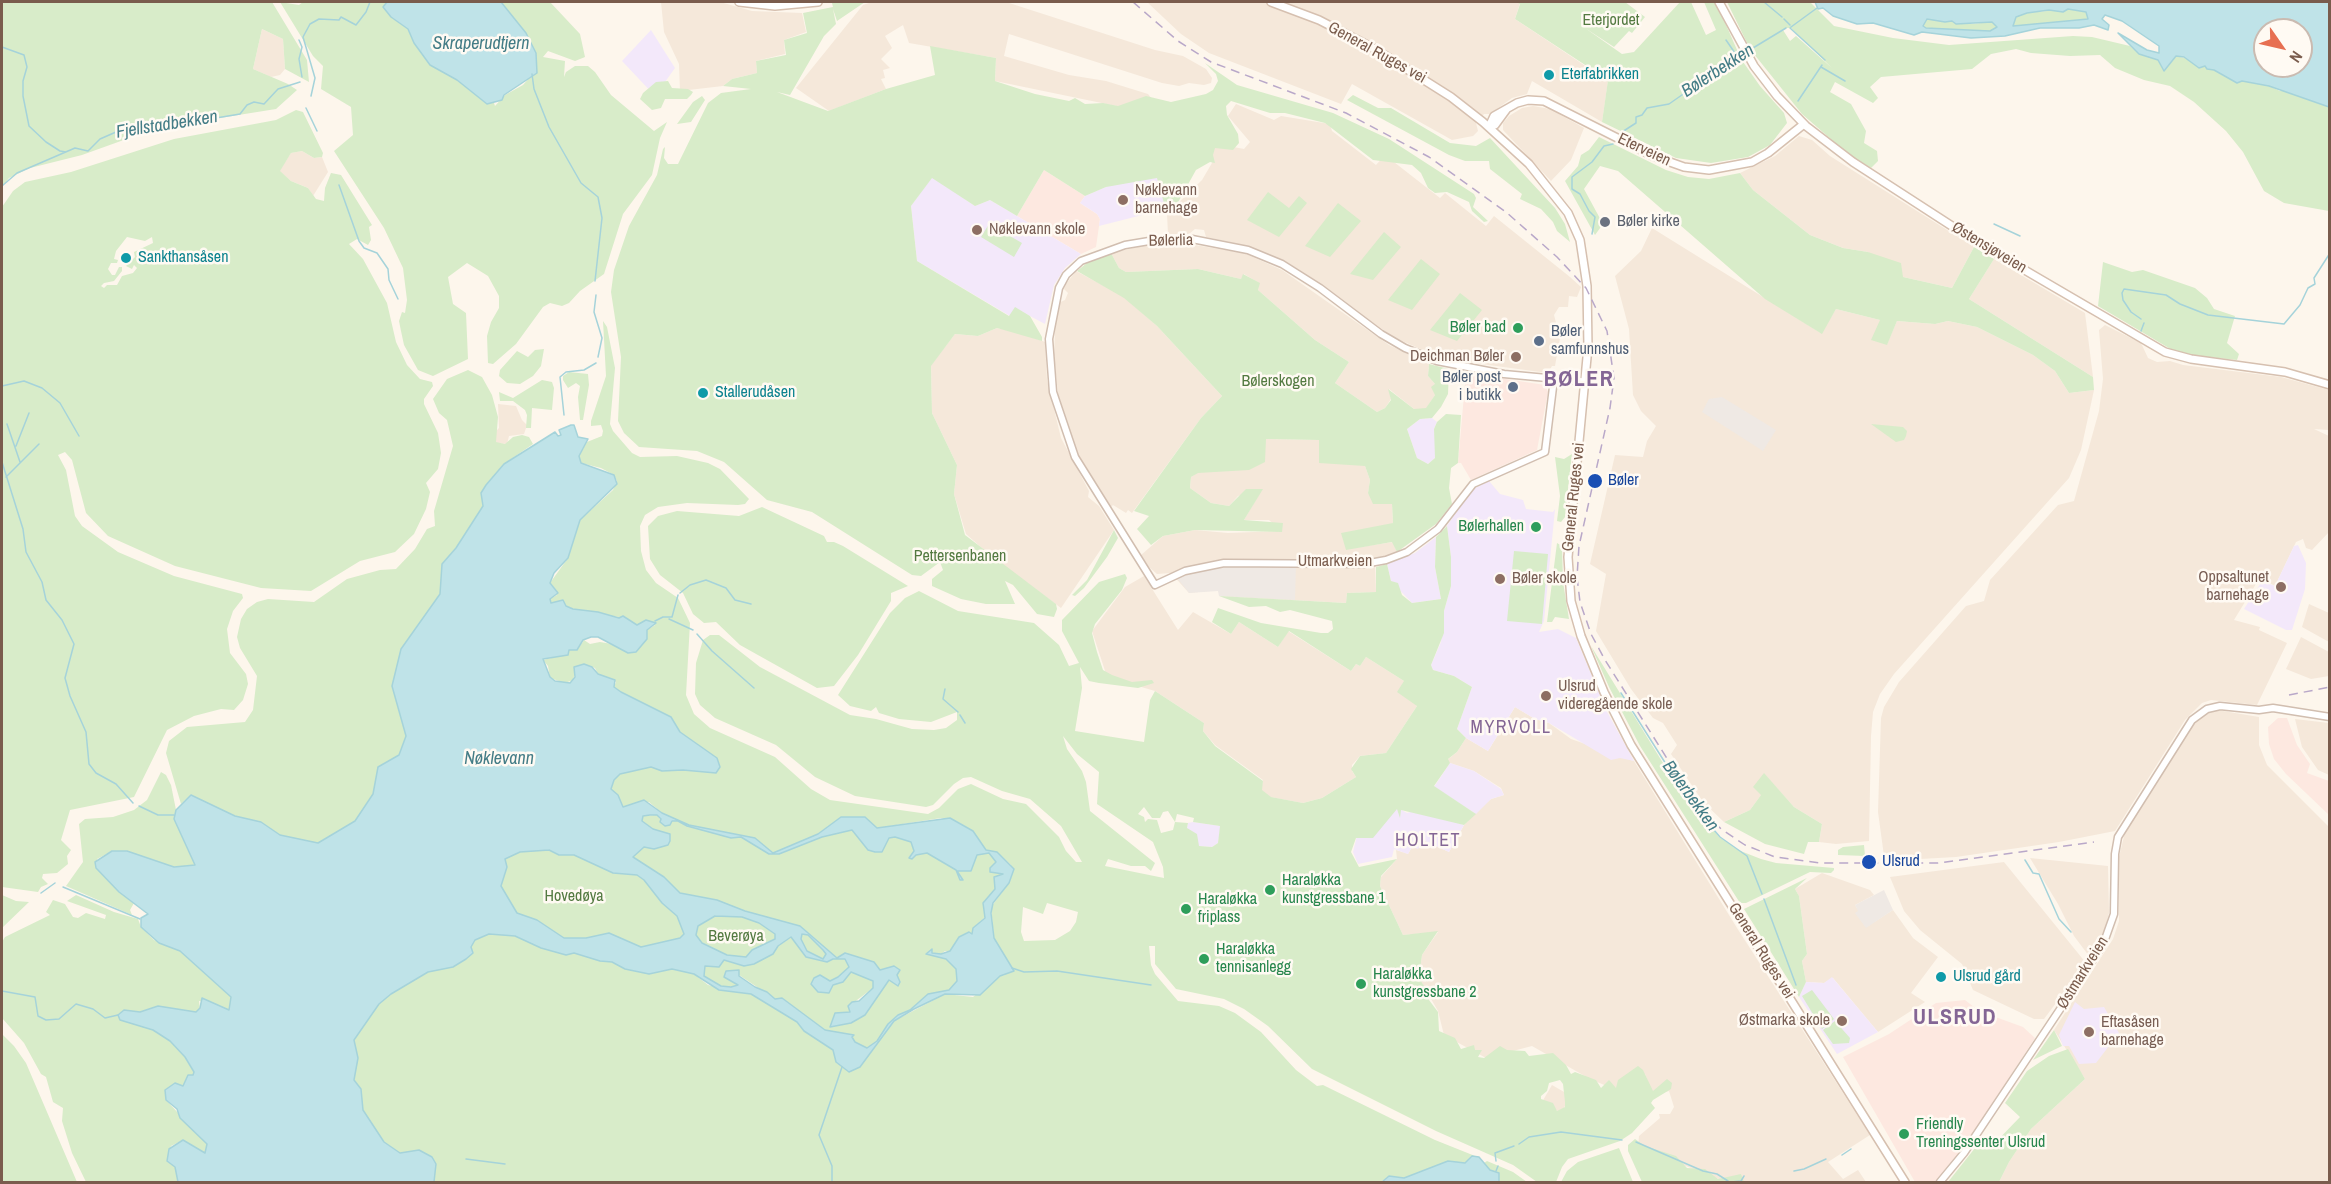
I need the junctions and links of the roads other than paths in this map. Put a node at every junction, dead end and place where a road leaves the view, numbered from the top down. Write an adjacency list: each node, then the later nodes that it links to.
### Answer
1 (739, 2): 2 (main road)
2 (818, 2)
3 (1271, 2): 6 (main road, General Ruges vei)
4 (1719, 2): 5 (main road, Østensjøveien)
5 (1802, 122): 6 (main road, Eterveien); 9 (main road, Østensjøveien)
6 (1489, 127): 8 (main road, General Ruges vei)
7 (1554, 379): 8 (street, Bølerlia); 10 (street, Utmarkveien); 10 (street, Bølerlia)
8 (1587, 382): 12 (main road, General Ruges vei)
9 (2330, 385)
10 (1155, 585)
11 (2330, 717): 15 (street, Østmarkveien)
12 (1901, 1173): 13 (main road, General Ruges vei); 14 (main road, General Ruges vei)
13 (1905, 1182)
14 (1911, 1182)
15 (1940, 1182)

